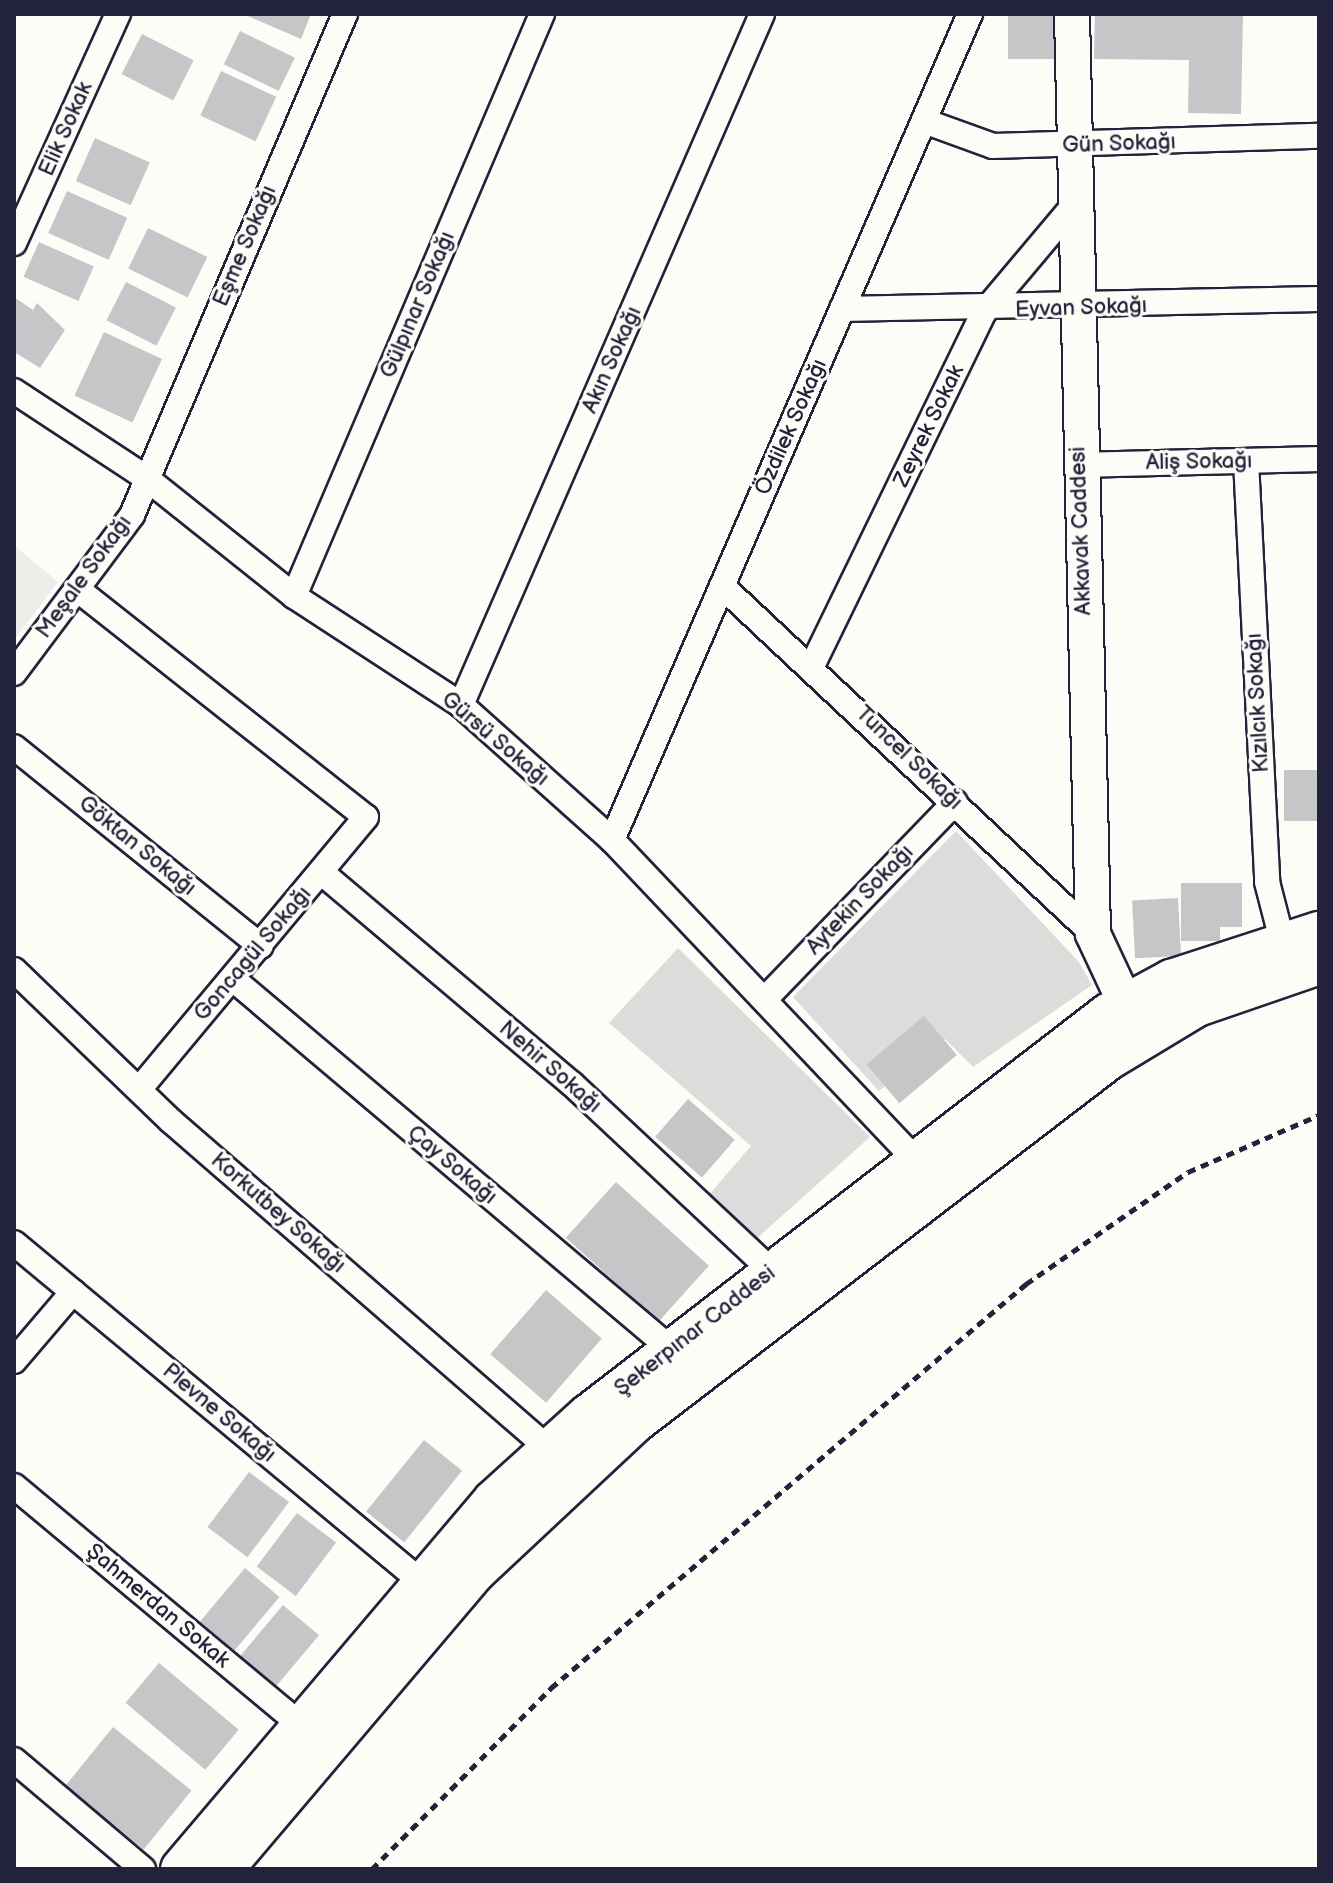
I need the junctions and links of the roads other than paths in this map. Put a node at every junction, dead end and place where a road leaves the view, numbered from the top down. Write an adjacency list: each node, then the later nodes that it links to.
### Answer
1 (118, 14): 11 (street, Elik Sokak)
2 (345, 14): 20 (street, Eşme Sokağı)
3 (542, 14): 23 (street, Gülpınar Sokağı)
4 (762, 14): 26 (street, Akın Sokağı)
5 (970, 14): 7 (street, Özdilek Sokağı)
6 (1072, 14): 9 (street, Akkavak Caddesi)
7 (924, 121): 9 (street, Gün Sokağı); 14 (street, Özdilek Sokağı)
8 (1319, 136): 9 (street, Gün Sokağı)
9 (1074, 146): 10 (street, Akkavak Caddesi)
10 (1075, 204): 13 (street, Akkavak Caddesi); 15 (street, Zeyrek Sokak)
11 (14, 243)
12 (1319, 299): 13 (street, Eyvan Sokağı)
13 (1077, 308): 15 (street, Eyvan Sokağı); 19 (street, Akkavak Caddesi)
14 (842, 309): 15 (street, Eyvan Sokağı); 21 (street, Özdilek Sokağı)
15 (984, 312): 24 (street, Zeyrek Sokak)
16 (14, 391): 20 (street, Gürsü Sokağı)
17 (1319, 459): 18 (street, Aliş Sokağı)
18 (1246, 461): 19 (street, Aliş Sokağı); 32 (street, Kızılcık Sokağı)
19 (1079, 465): 31 (street, Akkavak Caddesi)
20 (145, 477): 22 (street, Meşale Sokağı); 23 (street, Gürsü Sokağı)
21 (722, 586): 24 (street, Tuncel Sokağı); 29 (street, Özdilek Sokağı)
22 (77, 589): 25 (street, Meşale Sokağı); 30 (street, Goncagül Sokağı)
23 (294, 596): 26 (street, Gürsü Sokağı)
24 (812, 666): 28 (street, Tuncel Sokağı)
25 (14, 673)
26 (461, 705): 29 (street, Gürsü Sokağı)
27 (14, 747): 33 (street, Göktan Sokağı)
28 (955, 802): 31 (street, Tuncel Sokağı); 37 (street, Aytekin Sokağı)
29 (612, 840): 37 (street, Gürsü Sokağı)
30 (321, 872): 33 (street, Goncagül Sokağı); 42 (street, Nehir Sokağı)
31 (1093, 934): 38 (street, Akkavak Caddesi)
32 (1301, 938): 38 (main road, Şekerpınar Caddesi)
33 (261, 946): 36 (street, Goncagül Sokağı)
34 (1319, 964): 38 (main road, Şekerpınar Caddesi)
35 (14, 970): 39 (street, Korkutbey Sokağı)
36 (233, 979): 39 (street, Goncagül Sokağı); 44 (street, Çay Sokağı)
37 (766, 998): 40 (street, Gürsü Sokağı)
38 (1132, 1021): 40 (main road, Şekerpınar Caddesi); 53 (main road, Şekerpınar Caddesi)
39 (139, 1089): 46 (street, Korkutbey Sokağı)
40 (915, 1159): 42 (main road, Şekerpınar Caddesi)
41 (14, 1243): 43 (street, Plevne Sokağı)
42 (772, 1271): 44 (main road, Şekerpınar Caddesi)
43 (73, 1292): 45 (street); 48 (street, Plevne Sokağı)
44 (671, 1349): 46 (main road, Şekerpınar Caddesi)
45 (14, 1361)
46 (549, 1449): 48 (main road, Şekerpınar Caddesi)
47 (14, 1486): 49 (street, Şahmerdan Sokak)
48 (423, 1583): 49 (main road, Şekerpınar Caddesi)
49 (302, 1726): 52 (main road, Şekerpınar Caddesi)
50 (14, 1760): 51 (street)
51 (143, 1869)
52 (181, 1869)
53 (223, 1869)

